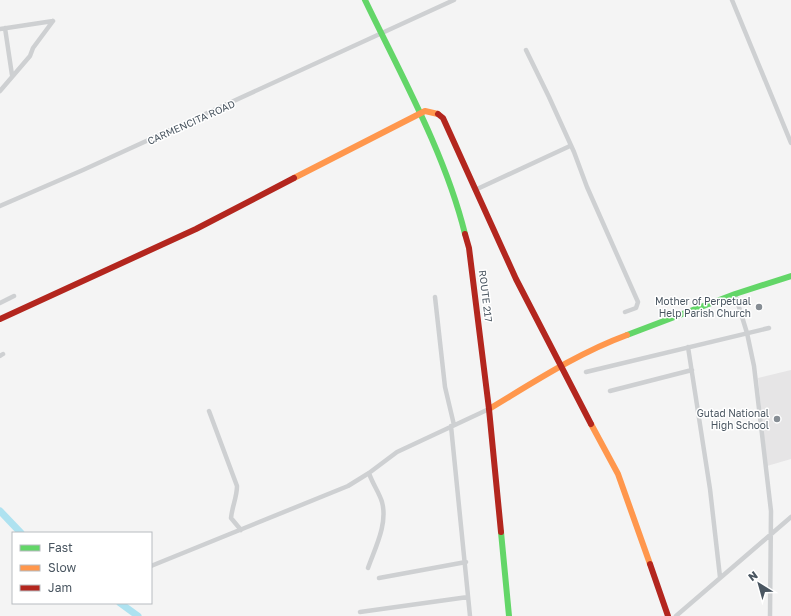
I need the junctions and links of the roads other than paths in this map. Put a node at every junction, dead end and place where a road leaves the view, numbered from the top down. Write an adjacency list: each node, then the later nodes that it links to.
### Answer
1 (365, 0): 5 (street, ROUTE 217)
2 (454, 0): 5 (street, CARMENCITA ROAD)
3 (732, 0): 10 (street)
4 (3, 29): 7 (street); 7 (street)
5 (381, 34): 9 (street, ROUTE 217); 13 (street, CARMENCITA ROAD)
6 (526, 50): 11 (street)
7 (12, 75): 8 (street)
8 (0, 91)
9 (420, 114): 12 (street); 20 (street); 28 (street, ROUTE 217)
10 (791, 143)
11 (570, 146): 12 (street); 19 (street)
12 (475, 190): 24 (street)
13 (0, 206)
14 (791, 276): 15 (street)
15 (736, 294): 22 (street); 24 (street)
16 (14, 296): 18 (street)
17 (435, 297): 30 (street)
18 (0, 303)
19 (625, 312)
20 (0, 319)
21 (769, 328): 22 (street)
22 (747, 333): 23 (street); 34 (street)
23 (688, 347): 25 (street); 26 (street)
24 (560, 366): 28 (street); 44 (street)
25 (692, 370): 27 (street); 38 (street)
26 (586, 372)
27 (610, 391)
28 (489, 409): 30 (street); 43 (street, ROUTE 217)
29 (209, 411): 33 (street)
30 (453, 426): 31 (street); 35 (street)
31 (370, 473): 33 (street); 37 (street)
32 (791, 517): 34 (street)
33 (241, 530): 36 (street)
34 (772, 534): 38 (street); 46 (street)
35 (466, 562): 39 (street); 40 (street)
36 (152, 566)
37 (368, 568)
38 (720, 577): 45 (street)
39 (379, 578)
40 (468, 597): 41 (street); 42 (street)
41 (360, 612)
42 (470, 616)
43 (509, 616)
44 (668, 616)
45 (676, 616)
46 (770, 616)

